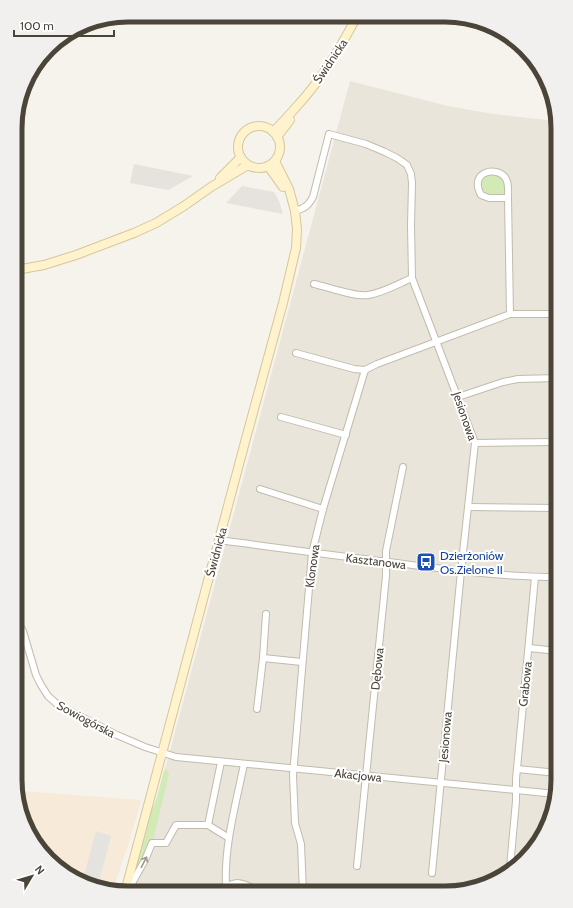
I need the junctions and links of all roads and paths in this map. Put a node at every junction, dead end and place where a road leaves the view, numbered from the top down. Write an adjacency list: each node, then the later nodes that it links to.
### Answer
1 (354, 22): 2 (street, Świdnicka)
2 (275, 135): 3 (street); 4 (street)
3 (241, 157): 5 (street); 6 (street)
4 (271, 164): 5 (street); 8 (street, Świdnicka)
5 (248, 165): 6 (street)
6 (211, 187): 9 (street)
7 (508, 198): 7 (street); 12 (street)
8 (295, 211): 10 (street, Jesionowa); 28 (street, Świdnicka)
9 (22, 269)
10 (412, 278): 11 (street); 14 (street, Jesionowa)
11 (314, 284)
12 (510, 314): 13 (street); 14 (street)
13 (551, 314)
14 (437, 342): 16 (street); 18 (street, Jesionowa)
15 (296, 353): 16 (street)
16 (365, 370): 20 (street, Klonowa)
17 (551, 378): 18 (street)
18 (458, 397): 22 (street, Jesionowa)
19 (281, 417): 20 (street)
20 (346, 435): 27 (street, Klonowa)
21 (551, 442): 22 (street)
22 (475, 443): 25 (street, Jesionowa)
23 (403, 467): 30 (street, Dębowa)
24 (260, 489): 27 (street)
25 (468, 507): 26 (street); 31 (street, Jesionowa)
26 (551, 508)
27 (323, 509): 29 (street, Klonowa)
28 (219, 540): 29 (street, Kasztanowa); 41 (street, Świdnicka)
29 (312, 553): 30 (street, Kasztanowa); 39 (street, Klonowa)
30 (386, 562): 31 (street, Kasztanowa); 47 (street, Dębowa)
31 (461, 571): 32 (street, Kasztanowa); 48 (street, Jesionowa)
32 (535, 577): 33 (street, Kasztanowa); 36 (street, Grabowa)
33 (551, 577)
34 (266, 614): 38 (street)
35 (22, 631): 41 (street, Sowiogórska)
36 (529, 648): 37 (street); 45 (street, Grabowa)
37 (551, 650)
38 (263, 658): 39 (street); 40 (street)
39 (302, 662): 44 (street, Klonowa)
40 (257, 709)
41 (162, 753): 42 (street, Akacjowa); 56 (street, Świdnicka)
42 (221, 762): 43 (street, Akacjowa); 51 (street)
43 (244, 764): 44 (street, Akacjowa); 52 (street)
44 (293, 769): 47 (street, Akacjowa); 60 (street, Klonowa)
45 (517, 769): 46 (street); 49 (street, Grabowa)
46 (551, 772)
47 (366, 776): 48 (street, Akacjowa); 54 (street, Dębowa)
48 (440, 783): 49 (street, Akacjowa); 55 (street, Jesionowa)
49 (516, 790): 50 (street, Akacjowa); 53 (street, Grabowa)
50 (550, 793)
51 (208, 825): 52 (street); 57 (street, one-way to 51)
52 (229, 838): 58 (street)
53 (510, 864)
54 (357, 866)
55 (432, 873)
56 (128, 886)
57 (130, 886)
58 (226, 886): 59 (street)
59 (249, 886)
60 (303, 886)

